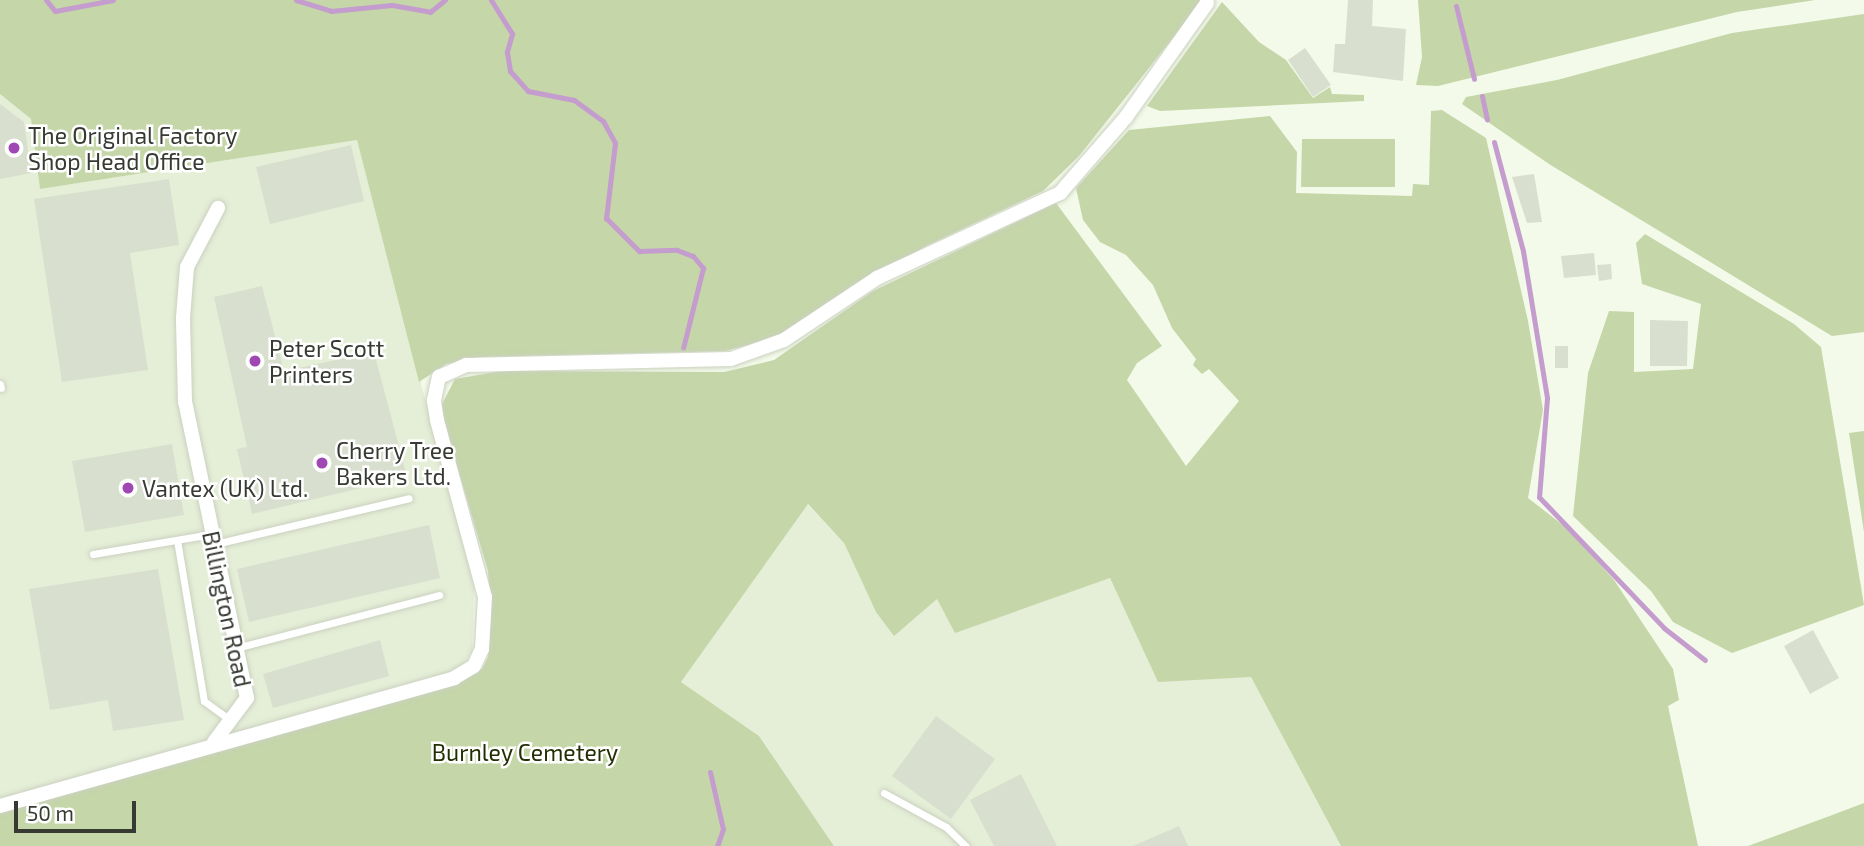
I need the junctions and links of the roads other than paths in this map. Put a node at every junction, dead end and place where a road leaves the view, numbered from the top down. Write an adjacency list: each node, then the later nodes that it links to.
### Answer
1 (1208, 4): 10 (street)
2 (218, 208): 4 (street, Billington Road)
3 (409, 498): 4 (lane)
4 (212, 539): 5 (lane); 8 (street, Billington Road)
5 (177, 540): 6 (lane); 9 (lane)
6 (93, 554)
7 (439, 595): 8 (lane)
8 (235, 648): 9 (street, Billington Road)
9 (234, 722): 10 (street, Billington Road)
10 (213, 743): 12 (street, Billington Road)
11 (884, 793): 13 (lane)
12 (0, 806)
13 (965, 846)

